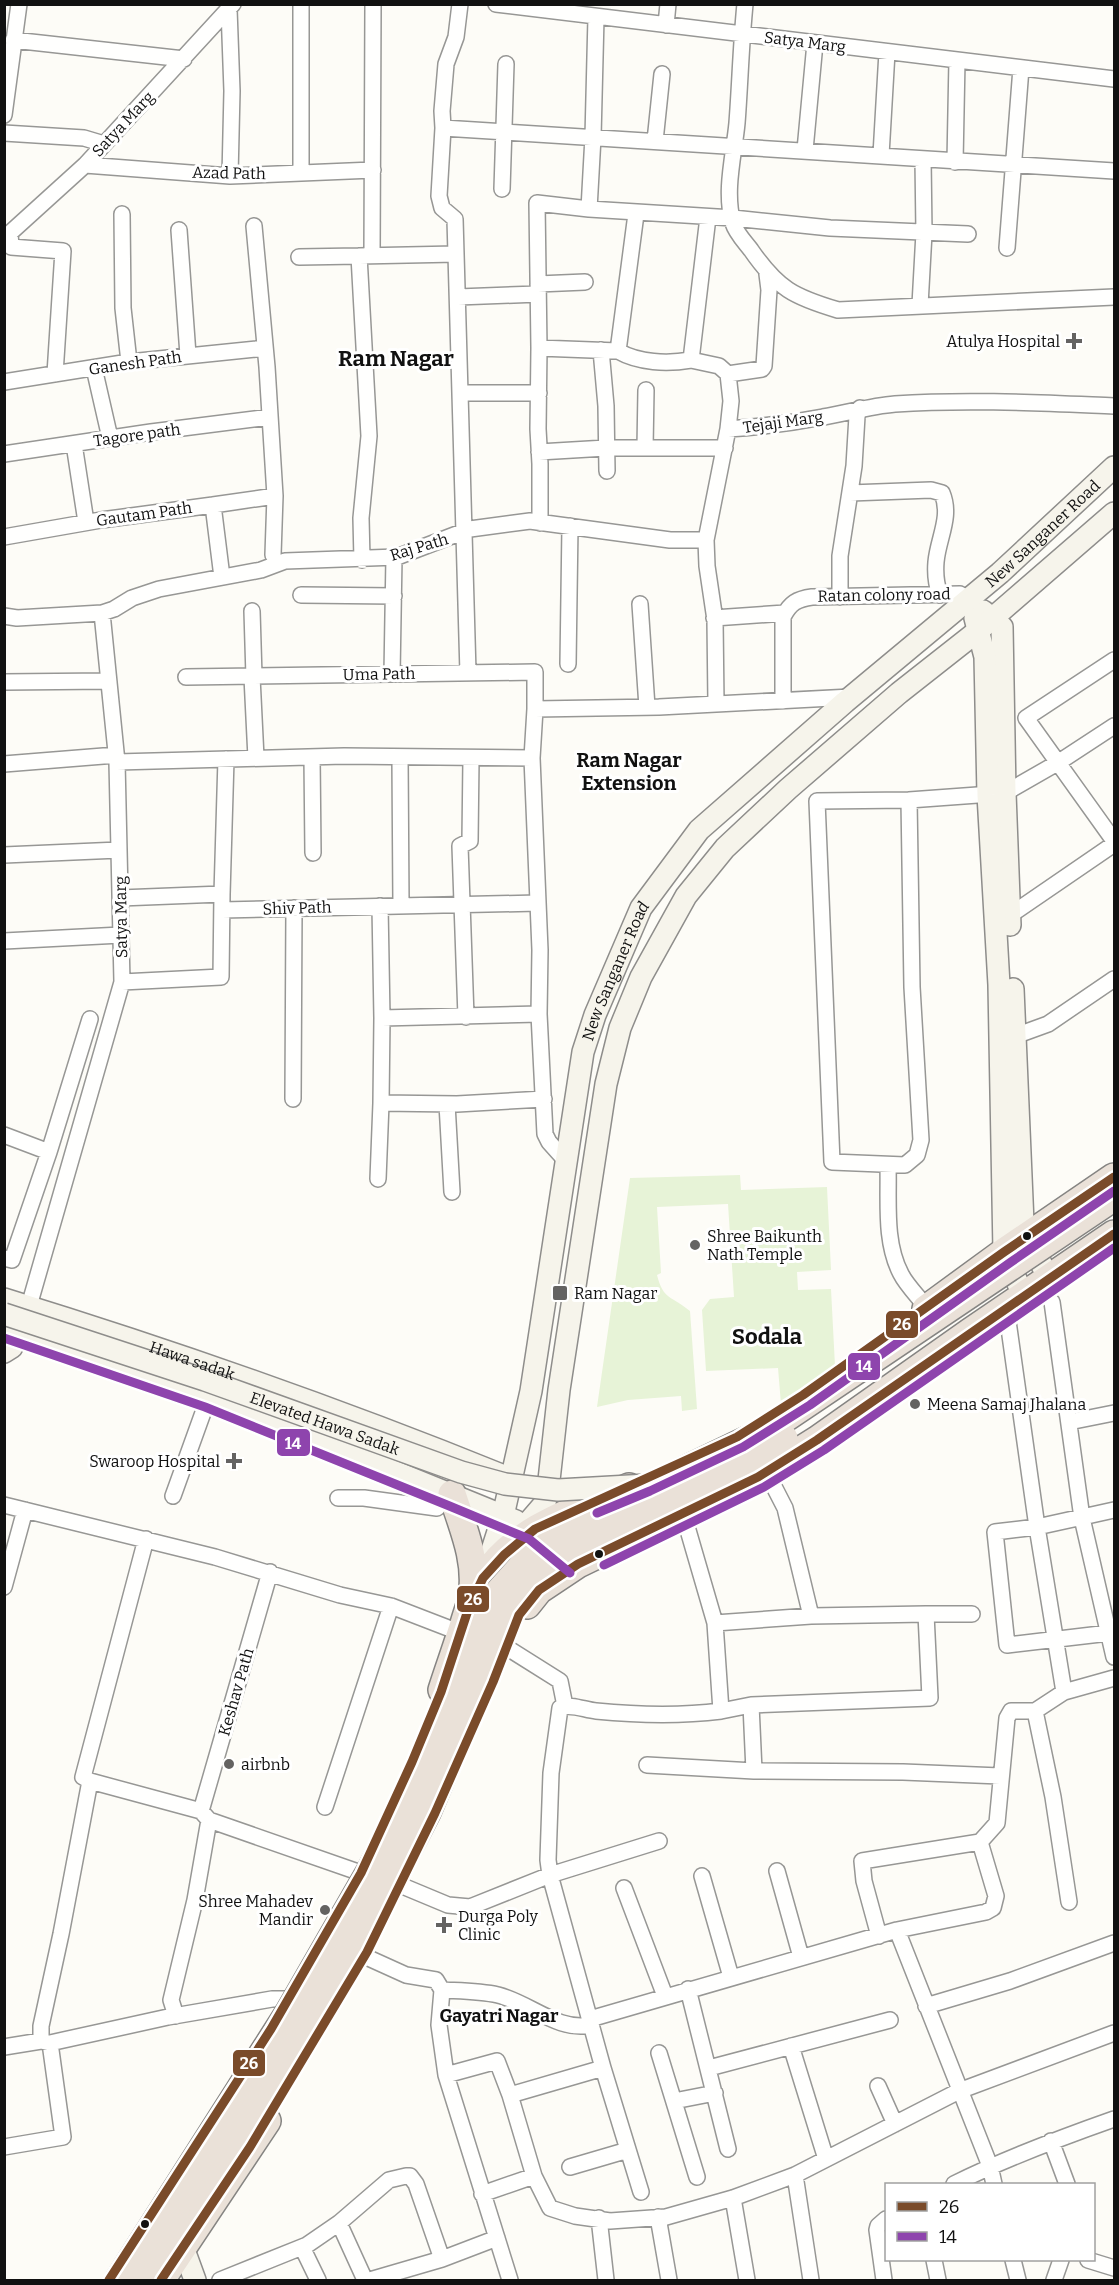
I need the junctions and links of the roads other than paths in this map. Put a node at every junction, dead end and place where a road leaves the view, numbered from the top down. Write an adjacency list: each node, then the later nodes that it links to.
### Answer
1 (18, 4): 13 (street)
2 (301, 4): 38 (street)
3 (373, 4): 36 (street)
4 (460, 4): 23 (street)
5 (668, 4): 11 (street)
6 (744, 4): 12 (street)
7 (498, 5): 9 (street, Satya Marg)
8 (231, 7): 16 (street, Satya Marg); 39 (street)
9 (574, 9): 10 (street, Satya Marg)
10 (596, 16): 11 (street, Satya Marg); 26 (street)
11 (666, 25): 12 (street, Satya Marg)
12 (744, 34): 14 (street, Satya Marg); 29 (street)
13 (14, 40): 16 (street); 22 (street)
14 (815, 43): 15 (street, Satya Marg); 30 (street)
15 (887, 52): 17 (street, Satya Marg); 31 (street)
16 (184, 59): 28 (street, Satya Marg)
17 (957, 60): 19 (street, Satya Marg); 33 (street)
18 (506, 64): 24 (street)
19 (1021, 68): 21 (street, Satya Marg); 35 (street)
20 (662, 74): 27 (street)
21 (1114, 79)
22 (4, 115)
23 (443, 128): 24 (street); 52 (street)
24 (503, 131): 26 (street); 40 (street)
25 (4, 134): 28 (street)
26 (593, 137): 27 (street); 41 (street)
27 (656, 141): 29 (street)
28 (104, 144): 34 (street, Satya Marg)
29 (734, 147): 30 (street); 45 (street)
30 (805, 150): 31 (street)
31 (881, 155): 32 (street)
32 (923, 159): 33 (street); 49 (street)
33 (955, 162): 35 (street)
34 (86, 165): 39 (street, Azad Path); 48 (street, Satya Marg)
35 (1015, 166): 37 (street); 51 (street)
36 (373, 170): 38 (street, Azad Path); 53 (street)
37 (1114, 171)
38 (301, 172): 39 (street, Azad Path)
39 (230, 176)
40 (502, 189)
41 (589, 209): 43 (street); 57 (street)
42 (122, 214): 67 (street)
43 (636, 214): 44 (street); 64 (street)
44 (708, 217): 45 (street); 66 (street)
45 (732, 218): 49 (street); 55 (street)
46 (254, 226): 61 (street)
47 (179, 230): 65 (street)
48 (8, 234): 69 (street)
49 (924, 234): 50 (street); 60 (street)
50 (968, 234)
51 (1007, 248)
52 (456, 254): 53 (street); 58 (street)
53 (366, 256): 54 (street); 100 (street)
54 (300, 257)
55 (767, 274): 60 (street); 70 (street)
56 (585, 282): 57 (street)
57 (538, 289): 58 (street); 62 (street)
58 (458, 297): 73 (street)
59 (1114, 297): 60 (street)
60 (920, 305)
61 (265, 348): 65 (street, Ganesh Path); 77 (street)
62 (539, 348): 63 (street); 74 (street)
63 (601, 350): 64 (street); 81 (street)
64 (618, 351): 66 (street)
65 (188, 355): 67 (street, Ganesh Path)
66 (691, 360): 70 (street)
67 (129, 362): 68 (street, Ganesh Path)
68 (94, 368): 69 (street, Ganesh Path); 79 (street)
69 (55, 374): 71 (street, Ganesh Path)
70 (728, 374): 78 (street)
71 (4, 382)
72 (646, 390): 82 (street)
73 (460, 393): 74 (street); 95 (street)
74 (539, 393): 84 (street)
75 (1114, 406): 76 (street, Tejaji Marg)
76 (860, 408): 78 (street, Tejaji Marg); 88 (street)
77 (270, 417): 79 (street, Tagore path); 89 (street)
78 (728, 429): 83 (street, Tejaji Marg)
79 (110, 438): 80 (street, Tagore path)
80 (74, 444): 85 (street, Tagore path); 92 (street)
81 (606, 448): 82 (street); 84 (street); 87 (street)
82 (645, 448): 83 (street)
83 (725, 448): 97 (street, Tejaji Marg)
84 (539, 452): 93 (street)
85 (4, 454)
86 (1114, 467): 106 (main road, New Sanganer Road)
87 (607, 471)
88 (850, 493): 102 (street); 105 (street)
89 (275, 496): 90 (street); 98 (street)
90 (213, 505): 92 (street, Gautam Path); 101 (street, Gautam Path)
91 (1114, 513): 113 (main road, New Sanganer Road)
92 (87, 522): 96 (street, Gautam Path)
93 (540, 523): 94 (street, Raj Path); 95 (street, Raj Path)
94 (570, 526): 97 (street, Raj Path); 115 (street)
95 (465, 531): 99 (street, Raj Path); 116 (street)
96 (4, 537)
97 (706, 540): 112 (street, Tejaji Marg)
98 (273, 555)
99 (394, 557): 100 (street, Raj Path); 104 (street)
100 (362, 560): 101 (street, Raj Path)
101 (222, 577): 109 (street, Raj Path)
102 (940, 595): 105 (street, Ratan colony road); 106 (street, Ratan colony road)
103 (301, 596): 104 (street)
104 (394, 596): 117 (street)
105 (840, 597): 110 (street, Ratan colony road)
106 (969, 599): 113 (main road, New Sanganer Road); 122 (main road, New Sanganer Road)
107 (640, 604): 125 (street)
108 (252, 611): 119 (street)
109 (102, 613): 111 (street); 120 (street, Satya Marg)
110 (785, 613): 112 (street); 123 (street)
111 (4, 616)
112 (714, 618): 124 (street, Tejaji Marg)
113 (985, 624): 137 (main road, New Sanganer Road); 196 (main road, New Sanganer Road)
114 (1114, 660): 135 (street)
115 (568, 664)
116 (468, 673): 117 (street, Uma Path); 126 (street, Uma Path)
117 (392, 674): 119 (street, Uma Path)
118 (186, 677): 119 (street, Uma Path)
119 (253, 677): 129 (street)
120 (109, 681): 121 (street); 132 (street, Satya Marg)
121 (4, 682)
122 (851, 698): 123 (street); 167 (main road, New Sanganer Road)
123 (783, 701): 124 (street)
124 (716, 704): 125 (street)
125 (647, 707): 126 (street)
126 (535, 709): 131 (street)
127 (1114, 726): 135 (street)
128 (312, 757): 129 (street); 130 (street); 141 (street)
129 (256, 758): 133 (street)
130 (400, 758): 134 (street); 147 (street)
131 (532, 758): 134 (street); 146 (street)
132 (116, 759): 133 (street); 136 (street); 140 (street, Satya Marg)
133 (226, 759): 143 (street)
134 (471, 759): 145 (street)
135 (1059, 762): 137 (street); 139 (street)
136 (4, 764)
137 (996, 794): 138 (street); 151 (main road, New Sanganer Road); 176 (main road, New Sanganer Road)
138 (909, 800): 168 (street); 168 (street)
139 (1114, 842): 151 (street)
140 (119, 850): 142 (street); 144 (street, Satya Marg)
141 (313, 853)
142 (4, 855)
143 (222, 894): 144 (street); 150 (street)
144 (120, 898): 152 (street, Satya Marg)
145 (461, 903): 146 (street, Shiv Path); 147 (street, Shiv Path); 157 (street)
146 (538, 903): 156 (street)
147 (401, 905): 148 (street, Shiv Path)
148 (380, 906): 149 (street, Shiv Path); 158 (street)
149 (294, 908): 150 (street, Shiv Path); 161 (street)
150 (222, 910): 155 (street)
151 (1009, 916): 160 (main road, New Sanganer Road)
152 (121, 935): 153 (street); 155 (street, Satya Marg)
153 (4, 941)
154 (1114, 979): 160 (street)
155 (122, 982): 181 (street, Satya Marg)
156 (539, 1014): 157 (street); 162 (street)
157 (466, 1017): 158 (street)
158 (381, 1018): 163 (street)
159 (90, 1019): 166 (street)
160 (1015, 1036): 175 (main road, New Sanganer Road)
161 (293, 1099)
162 (544, 1099): 164 (street); 167 (street)
163 (381, 1103): 164 (street); 170 (street)
164 (447, 1104): 171 (street)
165 (4, 1135): 166 (street)
166 (49, 1152): 177 (street)
167 (566, 1161): 189 (main road, New Sanganer Road)
168 (888, 1166): 182 (street)
169 (1114, 1177): 175 (highway)
170 (378, 1179)
171 (452, 1192)
172 (1114, 1197): 190 (highway, bridge)
173 (1114, 1218): 301 (highway, bridge)
174 (1114, 1234): 178 (highway)
175 (1027, 1236): 176 (highway); 178 (main road, New Sanganer Road)
176 (1004, 1252): 180 (main road, New Sanganer Road); 182 (highway)
177 (4, 1258)
178 (1050, 1290): 180 (highway); 187 (street)
179 (4, 1299): 181 (main road, Hawa sadak)
180 (1015, 1301): 188 (highway); 202 (street)
181 (29, 1306): 183 (main road); 189 (main road, Hawa sadak)
182 (927, 1308): 196 (highway)
183 (9, 1323): 184 (main road); 185 (main road, Hawa sadak); 190 (main road, Elevated Hawa Sadak, bridge)
184 (4, 1352)
185 (209, 1396): 191 (main road, Hawa sadak); 192 (street)
186 (1114, 1413): 187 (street)
187 (1069, 1422): 200 (street)
188 (766, 1471): 198 (highway); 212 (street)
189 (511, 1479): 196 (main road); 199 (main road, New Sanganer Road)
190 (654, 1485): 300 (highway, bridge)
191 (452, 1494): 193 (street); 199 (main road, Hawa sadak); 209 (highway)
192 (173, 1496)
193 (338, 1498)
194 (4, 1505): 195 (street)
195 (25, 1510): 203 (street); 207 (street)
196 (552, 1510): 201 (highway); 204 (main road)
197 (1114, 1510): 200 (street)
198 (683, 1513): 204 (highway); 213 (street)
199 (503, 1516): 201 (main road, Hawa sadak); 206 (main road, New Sanganer Road)
200 (1082, 1518): 202 (street); 215 (street)
201 (531, 1527): 204 (main road, Hawa sadak); 206 (highway)
202 (1037, 1527): 216 (street); 216 (street)
203 (146, 1539): 205 (street); 228 (street)
204 (589, 1559): 217 (highway)
205 (270, 1572): 208 (street); 230 (street, Keshav Path)
206 (483, 1578): 209 (highway)
207 (4, 1587)
208 (391, 1606): 214 (street); 229 (street)
209 (470, 1607): 214 (highway)
210 (926, 1614): 211 (street); 212 (street); 221 (street)
211 (972, 1614)
212 (811, 1616): 213 (street)
213 (715, 1623): 223 (street)
214 (461, 1634): 234 (highway)
215 (1109, 1634): 216 (street); 218 (street)
216 (1054, 1639): 220 (street)
217 (506, 1647): 222 (street); 237 (highway)
218 (1114, 1657)
219 (1114, 1678): 220 (street)
220 (1064, 1692): 224 (street)
221 (751, 1705): 223 (street); 226 (street)
222 (565, 1706): 223 (street); 235 (street)
223 (721, 1711)
224 (1035, 1711): 227 (street); 239 (street)
225 (647, 1765): 226 (street)
226 (754, 1771): 227 (street)
227 (1000, 1776): 232 (street)
228 (90, 1781): 230 (street); 255 (street)
229 (325, 1807)
230 (205, 1816): 234 (street); 251 (street, Keshav Path)
231 (659, 1841): 235 (street)
232 (980, 1842): 240 (street); 241 (street)
233 (777, 1871): 244 (street)
234 (361, 1873): 249 (highway)
235 (550, 1875): 237 (street); 253 (street)
236 (702, 1876): 245 (street)
237 (400, 1885): 243 (highway)
238 (624, 1888): 248 (street)
239 (1069, 1902)
240 (897, 1930): 241 (street); 250 (street)
241 (879, 1936): 244 (street)
242 (1114, 1943): 250 (street)
243 (364, 1956): 247 (street); 291 (highway)
244 (801, 1957): 245 (street)
245 (731, 1977): 246 (street)
246 (688, 1989): 248 (street); 260 (street)
247 (441, 1990): 253 (street); 261 (street)
248 (665, 1996): 253 (street)
249 (289, 1999): 251 (street); 285 (highway)
250 (926, 2006): 263 (street)
251 (176, 2016): 255 (street)
252 (890, 2020): 256 (street)
253 (591, 2022): 259 (street)
254 (1114, 2033): 263 (street)
255 (46, 2042): 257 (street); 270 (street)
256 (791, 2046): 260 (street); 273 (street)
257 (4, 2047)
258 (659, 2053): 266 (street)
259 (603, 2068): 265 (street); 272 (street)
260 (709, 2068): 264 (street)
261 (446, 2075): 265 (street); 283 (street)
262 (878, 2086): 268 (street)
263 (959, 2091): 268 (street); 274 (street)
264 (715, 2092): 266 (street); 271 (street)
265 (510, 2095): 277 (street)
266 (674, 2101): 278 (street)
267 (1114, 2119): 269 (street)
268 (895, 2124): 273 (street)
269 (1052, 2141): 274 (street); 281 (street)
270 (4, 2147)
271 (728, 2149)
272 (628, 2150): 275 (street); 282 (street)
273 (826, 2159): 276 (street)
274 (990, 2166): 279 (street); 280 (street)
275 (570, 2167)
276 (795, 2175): 284 (street); 312 (street)
277 (534, 2176): 283 (street); 287 (street)
278 (697, 2177)
279 (956, 2183)
280 (994, 2183)
281 (1067, 2183)
282 (641, 2192)
283 (482, 2194): 290 (street)
284 (733, 2198): 286 (street); 311 (street)
285 (152, 2216): 291 (main road); 299 (highway)
286 (658, 2217): 287 (street); 310 (street)
287 (598, 2218): 309 (street)
288 (885, 2220): 313 (street)
289 (339, 2223): 292 (street); 293 (street); 306 (street)
290 (496, 2238): 293 (street); 308 (street)
291 (183, 2247): 302 (highway); 303 (main road)
292 (302, 2247): 304 (street); 305 (street)
293 (442, 2259): 307 (street)
294 (934, 2261): 314 (street)
295 (1013, 2261): 315 (street)
296 (1060, 2261): 316 (street)
297 (1094, 2261): 298 (street)
298 (1114, 2268)
299 (109, 2280)
300 (119, 2280)
301 (145, 2280)
302 (161, 2280)
303 (195, 2280)
304 (220, 2280)
305 (318, 2280)
306 (365, 2280)
307 (370, 2280)
308 (510, 2280)
309 (606, 2280)
310 (669, 2280)
311 (747, 2280)
312 (811, 2280)
313 (884, 2280)
314 (938, 2280)
315 (1018, 2280)
316 (1054, 2280)

